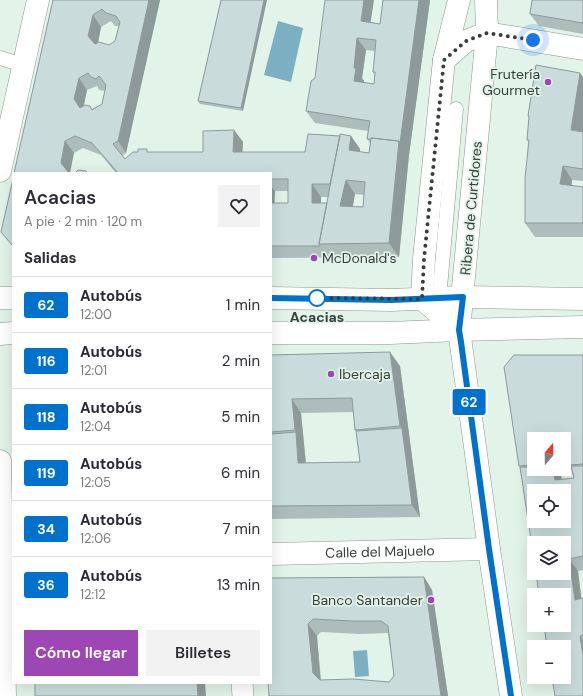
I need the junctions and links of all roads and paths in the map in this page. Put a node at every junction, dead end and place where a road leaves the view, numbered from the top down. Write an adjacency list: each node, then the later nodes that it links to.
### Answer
1 (38, 0): 8 (street)
2 (459, 0): 7 (street)
3 (486, 0): 4 (street, Ribera de Curtidores)
4 (487, 33): 5 (street); 7 (street); 11 (street, Ribera de Curtidores)
5 (583, 49)
6 (0, 58): 8 (lane)
7 (444, 60): 15 (street)
8 (23, 65): 10 (street)
9 (456, 109): 15 (lane)
10 (0, 171)
11 (463, 297): 15 (street); 16 (street); 18 (street, Ribera de Curtidores)
12 (0, 298): 13 (street)
13 (12, 298)
14 (272, 298): 15 (street)
15 (430, 299): 18 (street)
16 (583, 299)
17 (583, 327): 18 (street)
18 (459, 330): 20 (street); 23 (street, Ribera de Curtidores)
19 (12, 333): 21 (street)
20 (272, 333)
21 (0, 334)
22 (0, 461): 25 (street)
23 (489, 549): 24 (street, Calle del Majuelo); 29 (street, Ribera de Curtidores)
24 (272, 554)
25 (7, 560): 27 (street)
26 (242, 684): 28 (street)
27 (5, 696)
28 (243, 696)
29 (511, 696)

